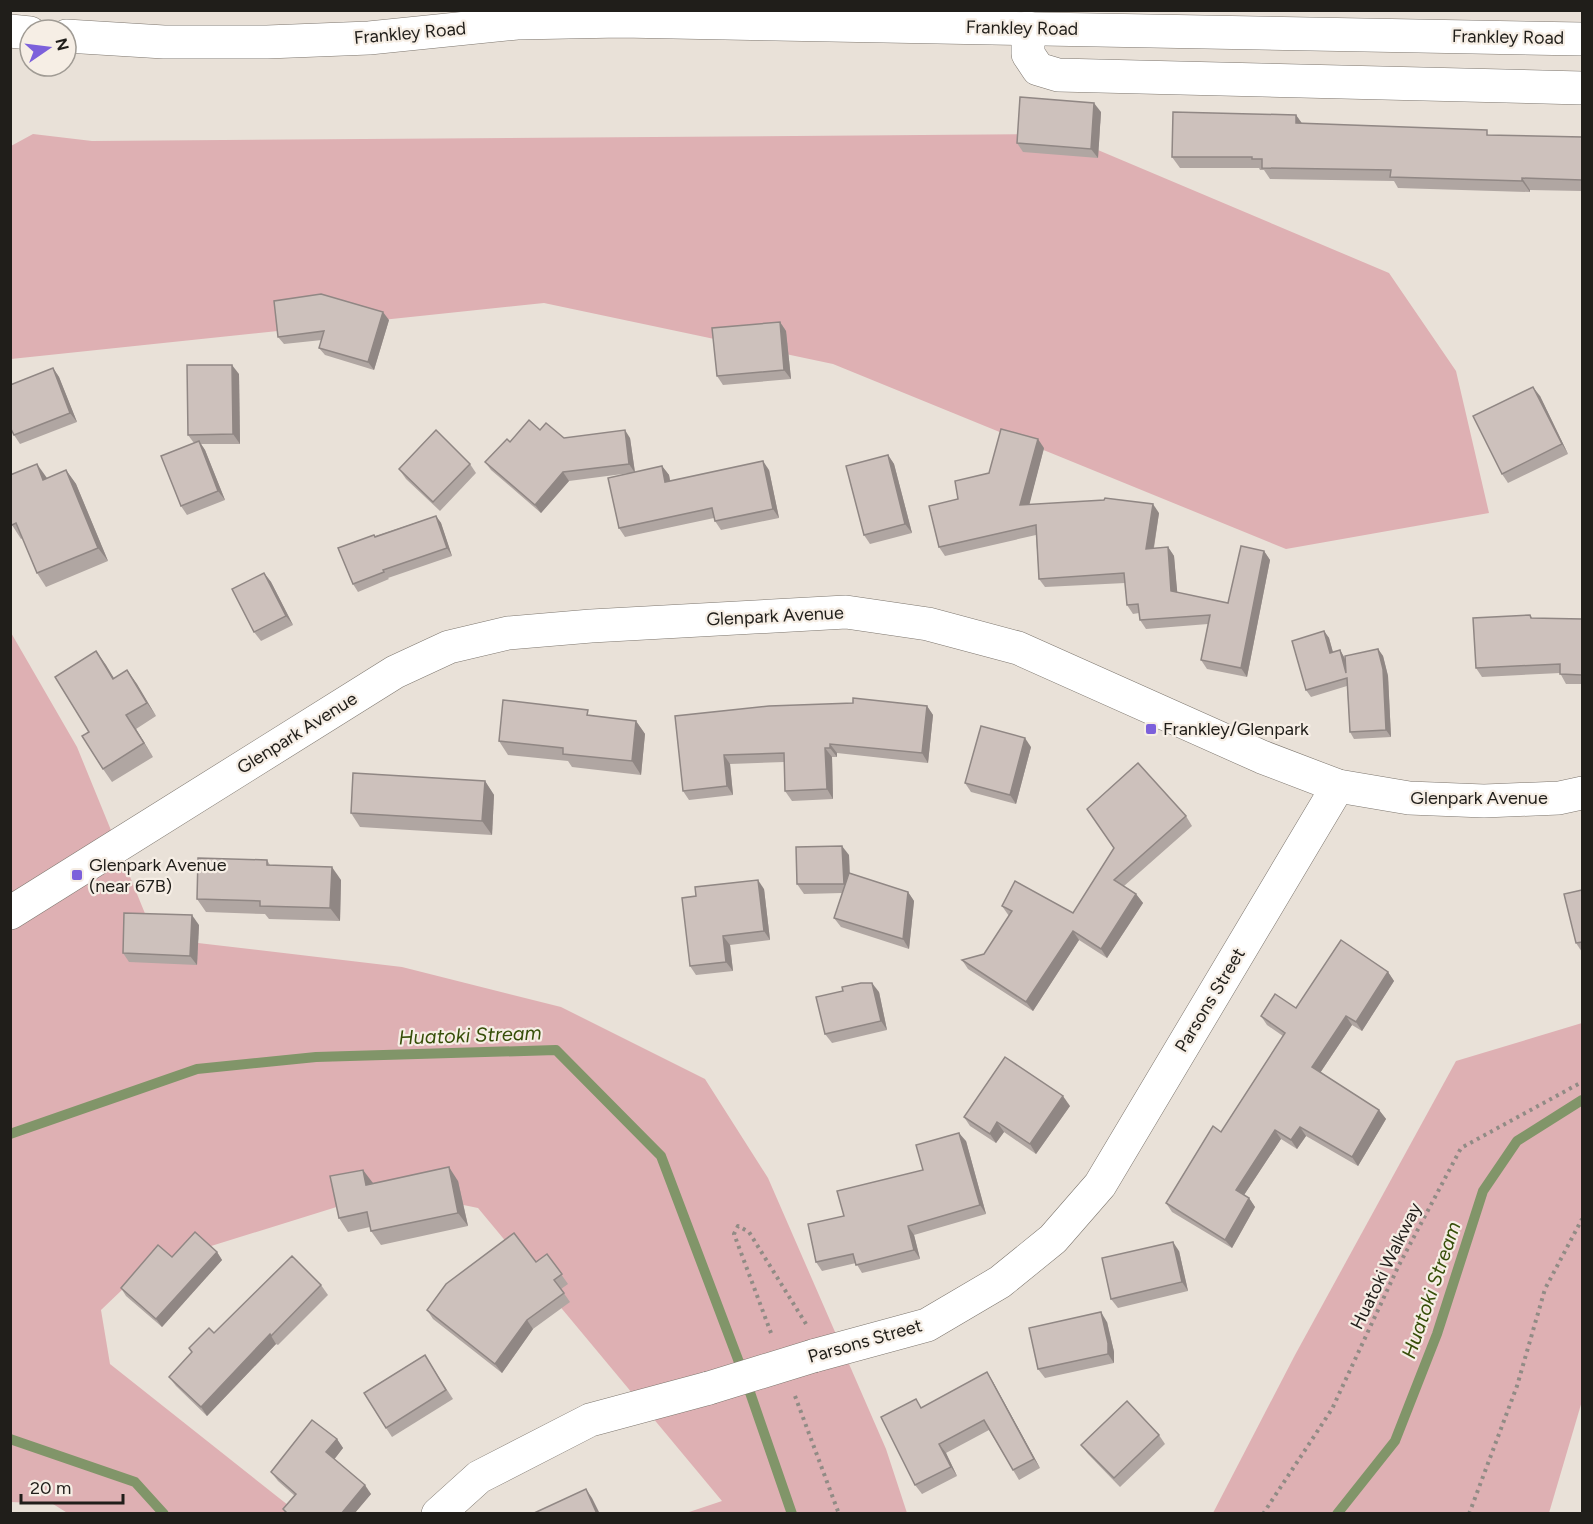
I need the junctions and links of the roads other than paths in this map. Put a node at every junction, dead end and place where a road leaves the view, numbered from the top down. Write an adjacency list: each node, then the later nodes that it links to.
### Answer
1 (1028, 28): 2 (street, Frankley Road); 3 (street, Frankley Road); 4 (street)
2 (78, 37)
3 (1582, 39)
4 (1582, 88)
5 (1338, 786): 6 (street, Glenpark Avenue); 7 (street, Glenpark Avenue); 8 (street, Parsons Street, bridge)
6 (1582, 793)
7 (10, 913)
8 (438, 1514)

